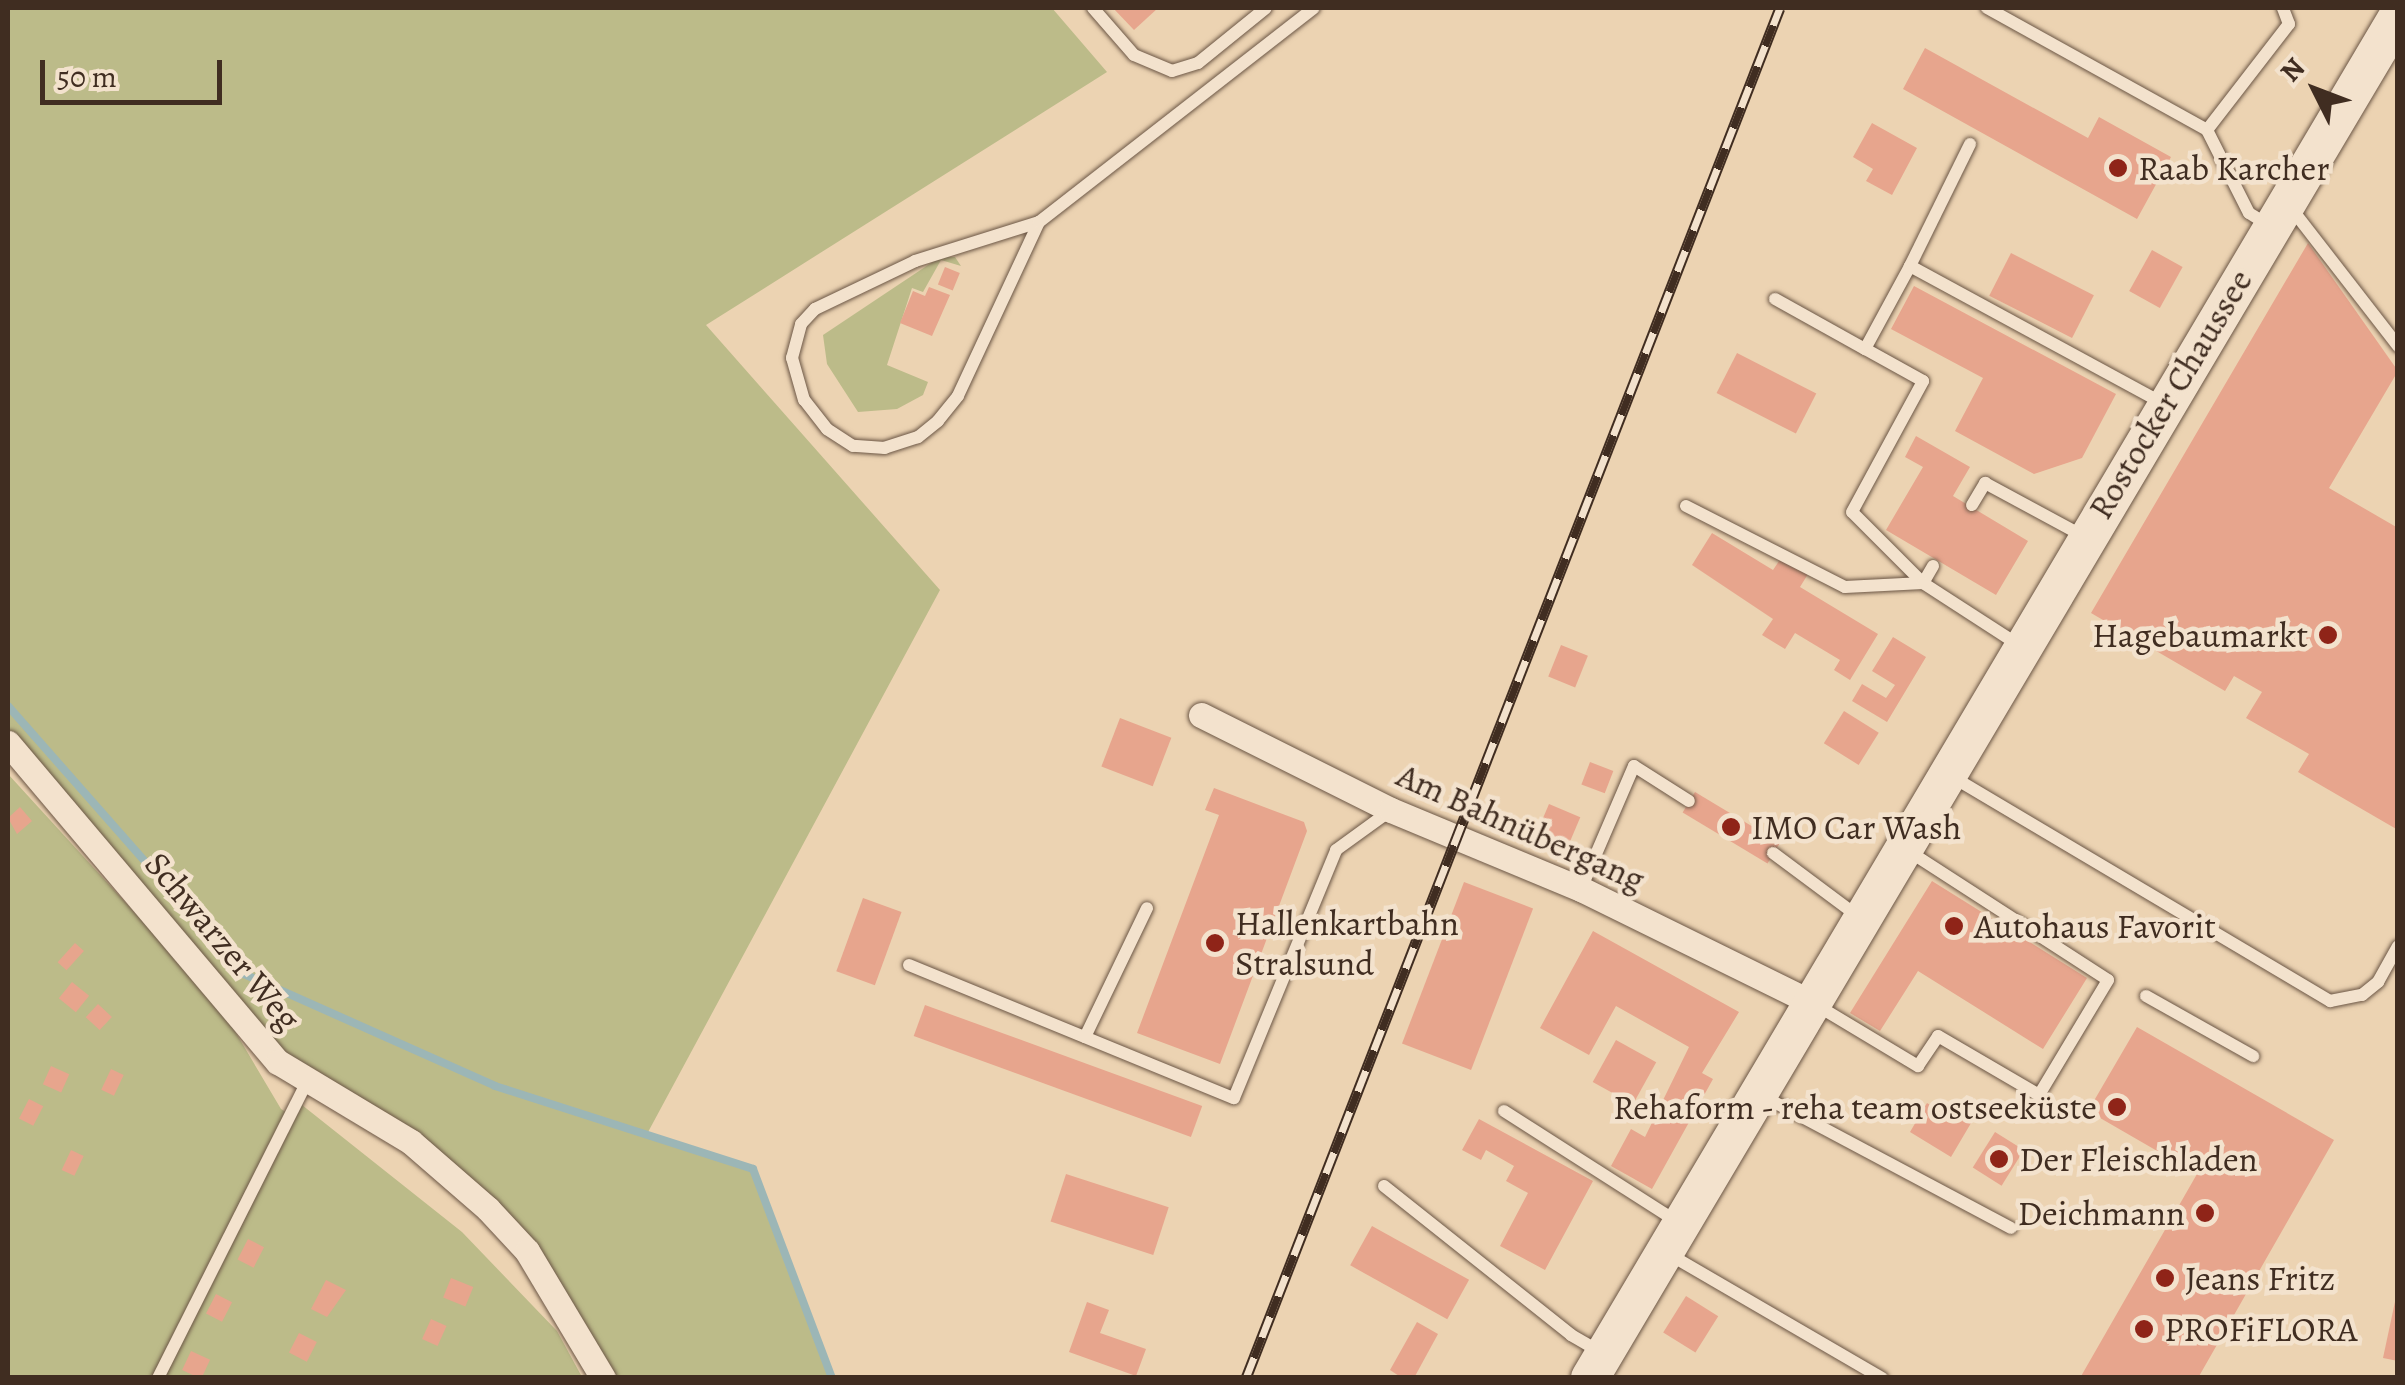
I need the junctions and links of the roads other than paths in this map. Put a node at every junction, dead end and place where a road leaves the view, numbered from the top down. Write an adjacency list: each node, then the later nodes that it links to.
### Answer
1 (1093, 8): 2 (lane)
2 (1266, 8)
3 (1314, 8): 10 (lane)
4 (1987, 8): 7 (lane)
5 (2283, 8): 7 (lane)
6 (2398, 16): 9 (main road, Rostocker Chaussee)
7 (2207, 130): 9 (lane)
8 (1970, 144): 11 (lane)
9 (2277, 214): 13 (lane); 15 (main road, Rostocker Chaussee)
10 (1038, 222): 10 (lane)
11 (1910, 266): 14 (lane); 15 (lane)
12 (1776, 299): 14 (lane)
13 (2398, 346)
14 (1864, 350): 20 (lane)
15 (2164, 404): 18 (main road, Rostocker Chaussee)
16 (1972, 504): 18 (lane)
17 (1686, 506): 20 (lane)
18 (2084, 537): 21 (main road, Rostocker Chaussee)
19 (1933, 566): 20 (lane)
20 (1923, 583): 21 (lane)
21 (2024, 648): 24 (main road, Rostocker Chaussee)
22 (1201, 715): 26 (street, Am Bahnübergang)
23 (8, 743): 38 (street, Schwarzer Weg)
24 (1949, 775): 27 (main road, Rostocker Chaussee); 32 (lane)
25 (1689, 800): 29 (lane)
26 (1391, 810): 29 (street, Am Bahnübergang); 36 (lane)
27 (1904, 849): 31 (main road, Rostocker Chaussee); 35 (lane)
28 (1773, 854): 31 (lane)
29 (1581, 890): 35 (street, Am Bahnübergang)
30 (1147, 908): 36 (lane)
31 (1863, 919): 35 (main road, Rostocker Chaussee)
32 (2398, 946)
33 (909, 965): 36 (lane)
34 (2146, 996): 37 (lane)
35 (1813, 1003): 39 (main road, Rostocker Chaussee)
36 (1086, 1037)
37 (2253, 1056)
38 (309, 1078): 45 (lane); 46 (street, Schwarzer Weg)
39 (1759, 1094): 42 (lane); 43 (main road, Rostocker Chaussee)
40 (1504, 1111): 43 (lane)
41 (1384, 1186): 44 (lane)
42 (2011, 1228)
43 (1673, 1238): 44 (main road, Rostocker Chaussee); 47 (lane)
44 (1597, 1366)
45 (158, 1378)
46 (603, 1378)
47 (1882, 1378)

